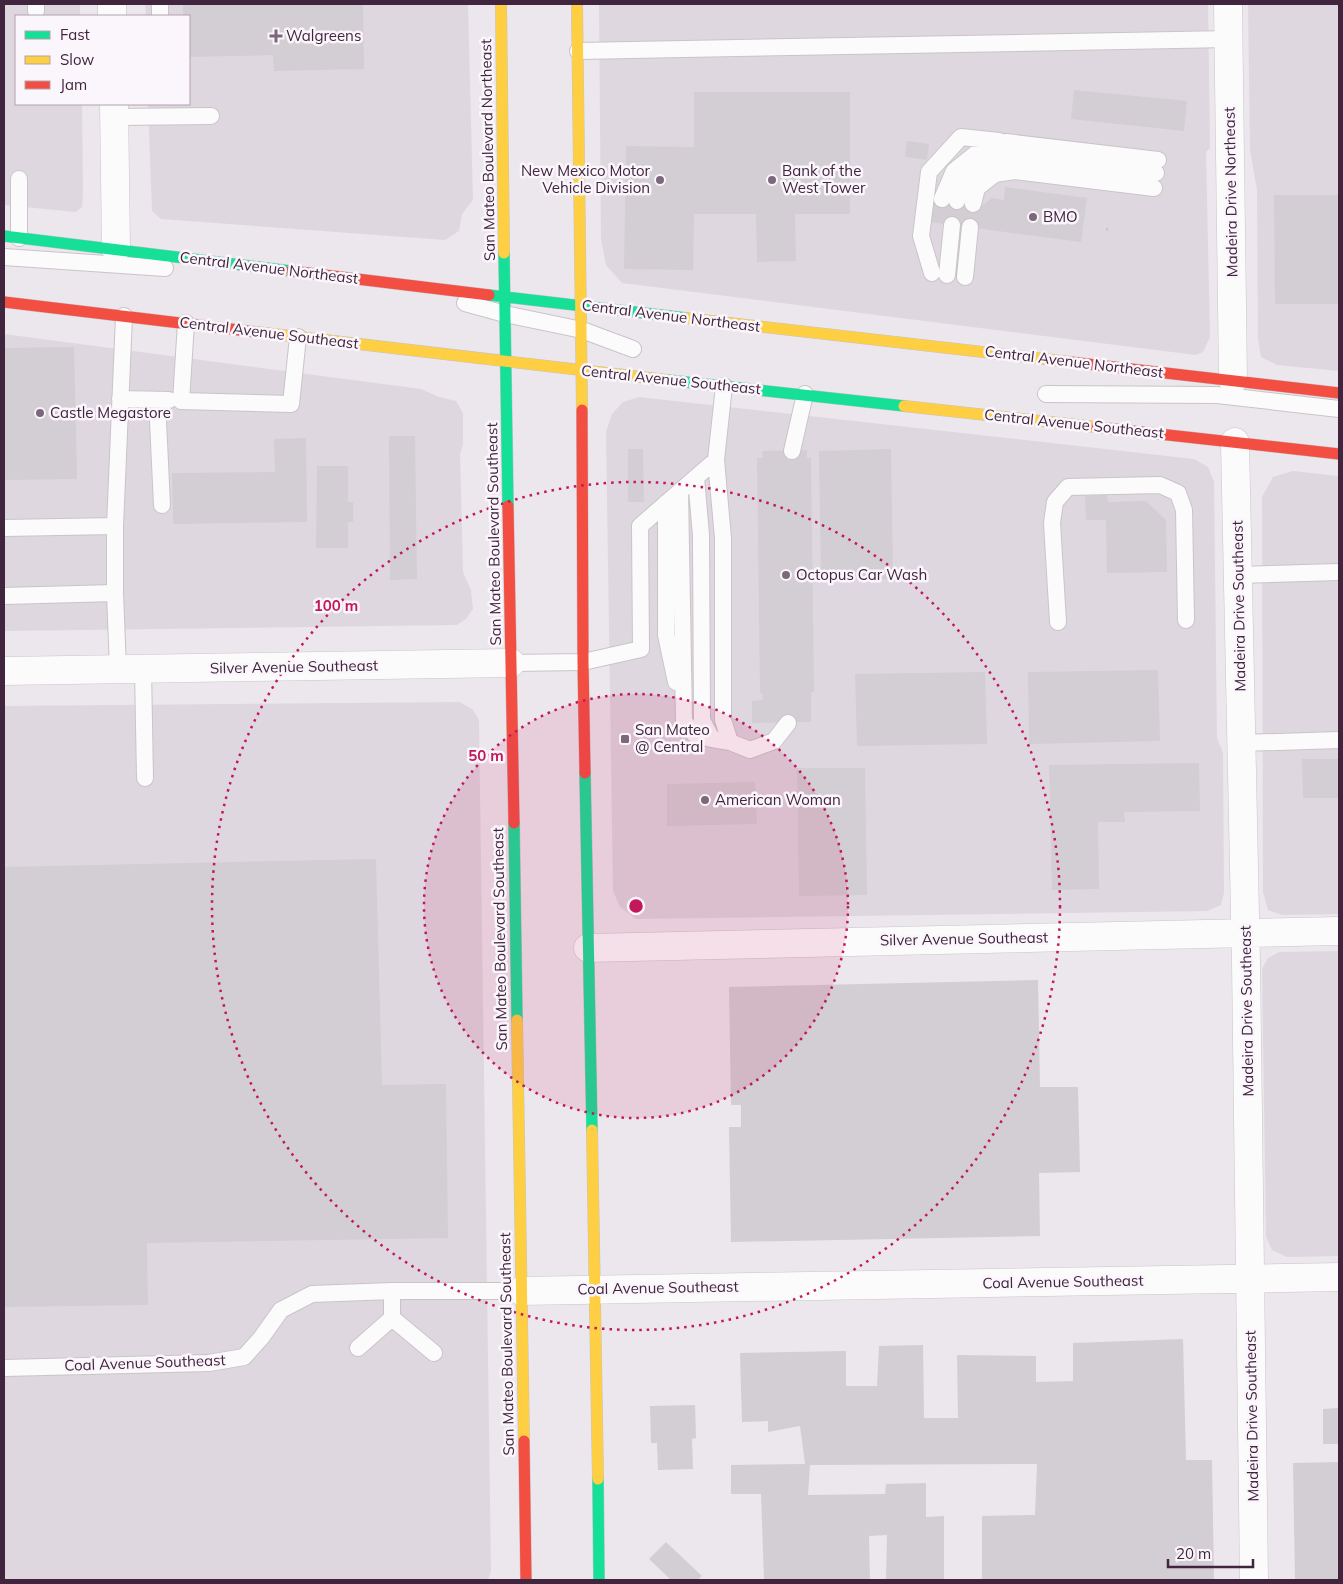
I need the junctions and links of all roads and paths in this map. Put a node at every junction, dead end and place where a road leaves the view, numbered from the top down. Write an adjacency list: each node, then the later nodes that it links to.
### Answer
1 (501, 4): 19 (main road, San Mateo Boulevard Northeast)
2 (577, 4): 5 (main road)
3 (1228, 4): 4 (street, Madeira Drive Northeast)
4 (1229, 39): 5 (lane); 30 (street, Madeira Drive Northeast)
5 (578, 51): 21 (main road)
6 (114, 110): 7 (lane); 16 (street)
7 (172, 110): 8 (lane)
8 (211, 116)
9 (1006, 142): 10 (lane); 10 (lane); 13 (lane)
10 (1156, 174): 12 (lane)
11 (19, 179): 15 (lane)
12 (974, 204)
13 (952, 225)
14 (970, 228): 18 (lane)
15 (11, 237): 16 (main road, Central Avenue Northeast)
16 (116, 249): 19 (main road, Central Avenue Northeast)
17 (4, 257): 22 (lane, Central Avenue Northeast)
18 (965, 277)
19 (505, 297): 21 (main road, Central Avenue Northeast); 22 (main road, San Mateo Boulevard Southeast)
20 (4, 302): 23 (main road, Central Avenue Southeast)
21 (582, 305): 25 (main road); 30 (main road, Central Avenue Northeast)
22 (505, 314): 25 (lane, Central Avenue Northeast); 28 (main road, San Mateo Boulevard Southeast)
23 (124, 316): 24 (main road, Central Avenue Southeast); 35 (lane)
24 (186, 323): 26 (main road, Central Avenue Southeast); 37 (lane)
25 (582, 330): 27 (lane, Central Avenue Northeast); 29 (main road)
26 (298, 336): 28 (main road, Central Avenue Southeast); 37 (lane)
27 (634, 349)
28 (506, 362): 29 (main road, Central Avenue Southeast); 56 (main road, San Mateo Boulevard Southeast)
29 (582, 370): 31 (main road, Central Avenue Southeast); 55 (main road)
30 (1233, 380): 32 (main road, Central Avenue Northeast)
31 (724, 386): 33 (main road, Central Avenue Southeast); 42 (lane)
32 (1339, 393)
33 (805, 394): 39 (main road, Central Avenue Southeast); 40 (lane)
34 (1046, 394): 38 (lane, Central Avenue Southeast)
35 (120, 399): 36 (lane); 47 (lane)
36 (157, 400): 37 (lane); 46 (lane)
37 (181, 401)
38 (1339, 409)
39 (1235, 442): 41 (main road, Central Avenue Southeast); 50 (street, Madeira Drive Southeast)
40 (792, 451)
41 (1339, 454)
42 (716, 460): 43 (lane); 63 (lane)
43 (696, 478): 44 (lane); 61 (lane)
44 (680, 491): 45 (lane); 59 (lane)
45 (666, 503): 55 (lane, Silver Avenue Southeast); 59 (lane)
46 (162, 505)
47 (115, 526): 48 (lane); 51 (lane)
48 (4, 528)
49 (1339, 572): 50 (lane)
50 (1238, 575): 64 (street, Madeira Drive Southeast)
51 (115, 593): 52 (lane); 57 (lane)
52 (4, 596)
53 (1186, 620): 54 (lane)
54 (1058, 622)
55 (583, 662): 56 (lane, Silver Avenue Southeast); 68 (main road)
56 (511, 663): 57 (street, Silver Avenue Southeast); 73 (main road, San Mateo Boulevard Southeast)
57 (131, 669): 58 (street, Silver Avenue Southeast); 65 (lane)
58 (4, 671)
59 (684, 721): 61 (lane)
60 (788, 722): 63 (lane)
61 (712, 739): 63 (lane)
62 (1339, 740): 64 (lane)
63 (730, 742)
64 (1242, 743): 67 (street, Madeira Drive Southeast)
65 (145, 778)
66 (1339, 931): 67 (street, Silver Avenue Southeast)
67 (1246, 933): 68 (street, Silver Avenue Southeast); 70 (street, Madeira Drive Southeast)
68 (588, 948): 71 (main road)
69 (1339, 1276): 70 (street, Coal Avenue Southeast)
70 (1250, 1278): 71 (street, Coal Avenue Southeast); 80 (street, Madeira Drive Southeast)
71 (595, 1289): 73 (street, Coal Avenue Southeast); 79 (main road)
72 (392, 1291): 73 (lane, Coal Avenue Southeast); 74 (lane); 77 (lane, Coal Avenue Southeast)
73 (521, 1291): 78 (main road, San Mateo Boulevard Southeast)
74 (392, 1318): 75 (lane); 76 (lane)
75 (358, 1348)
76 (434, 1353)
77 (4, 1368)
78 (526, 1580)
79 (598, 1580)
80 (1254, 1580)

